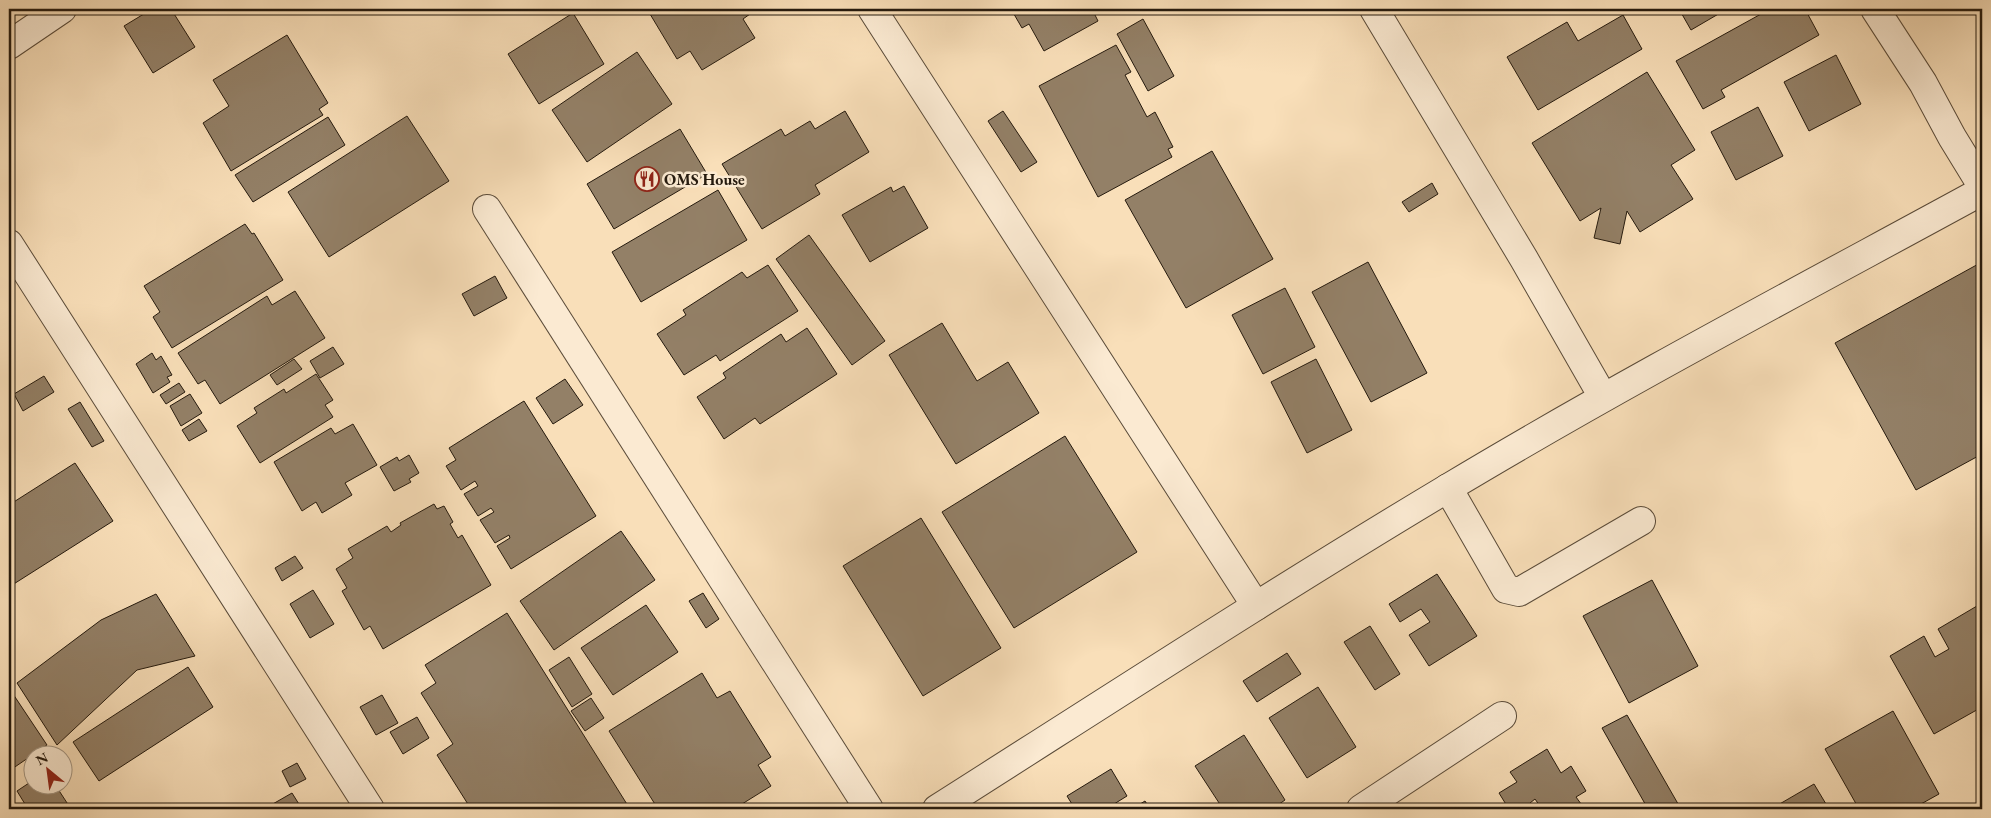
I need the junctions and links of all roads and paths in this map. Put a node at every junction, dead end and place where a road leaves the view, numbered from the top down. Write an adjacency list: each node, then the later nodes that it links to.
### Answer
1 (62, 9): 5 (street)
2 (872, 9): 13 (street)
3 (1374, 9): 10 (street)
4 (1875, 9): 6 (street)
5 (9, 45)
6 (1982, 186)
7 (1982, 191): 10 (street)
8 (487, 208): 17 (street)
9 (9, 244): 16 (street)
10 (1603, 398): 11 (street)
11 (1448, 488): 12 (street); 13 (street)
12 (1641, 521)
13 (1256, 606): 18 (street)
14 (1502, 716): 15 (street)
15 (1364, 808)
16 (370, 809)
17 (869, 809)
18 (937, 809)

